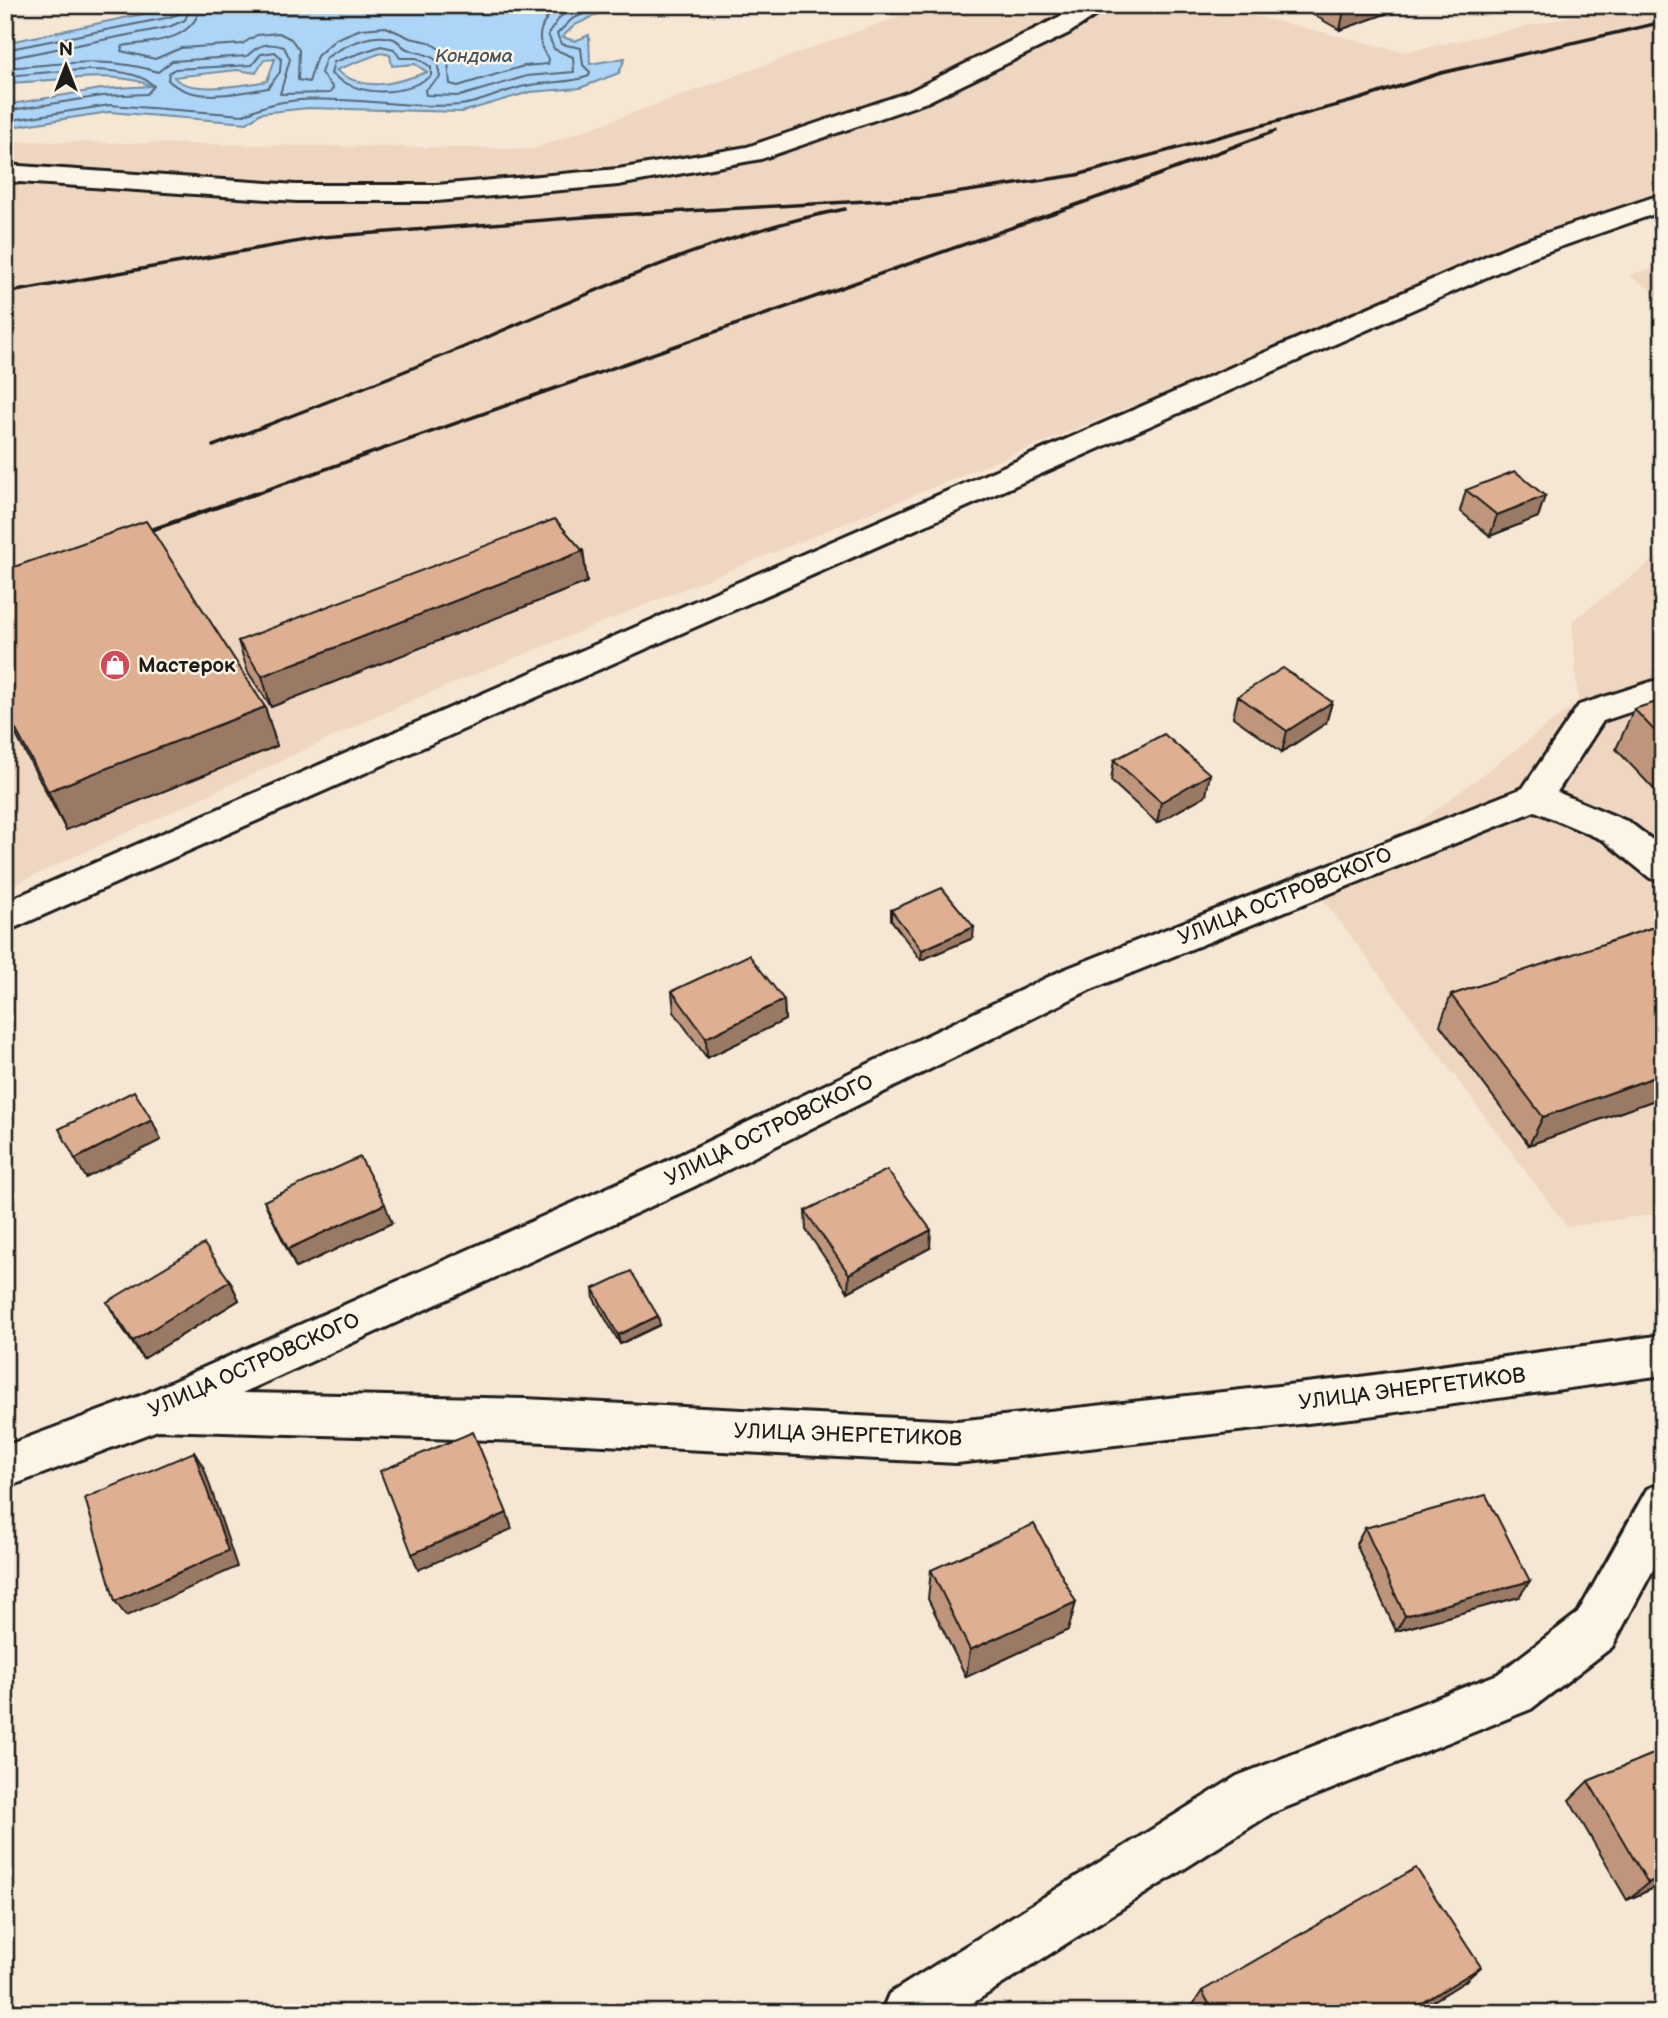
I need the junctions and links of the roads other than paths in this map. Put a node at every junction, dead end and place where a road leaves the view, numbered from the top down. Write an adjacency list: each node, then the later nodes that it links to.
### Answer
1 (1100, 5): 2 (street)
2 (5, 173)
3 (1663, 202): 7 (street)
4 (1663, 689): 5 (street)
5 (1535, 797): 6 (street); 9 (street, УЛИЦА ОСТРОВСКОГО)
6 (1663, 868)
7 (5, 918)
8 (1663, 1355): 9 (street, УЛИЦА ЭНЕРГЕТИКОВ)
9 (154, 1411): 10 (street, УЛИЦА ОСТРОВСКОГО)
10 (5, 1466)
11 (1663, 1504): 12 (street)
12 (908, 2013)

